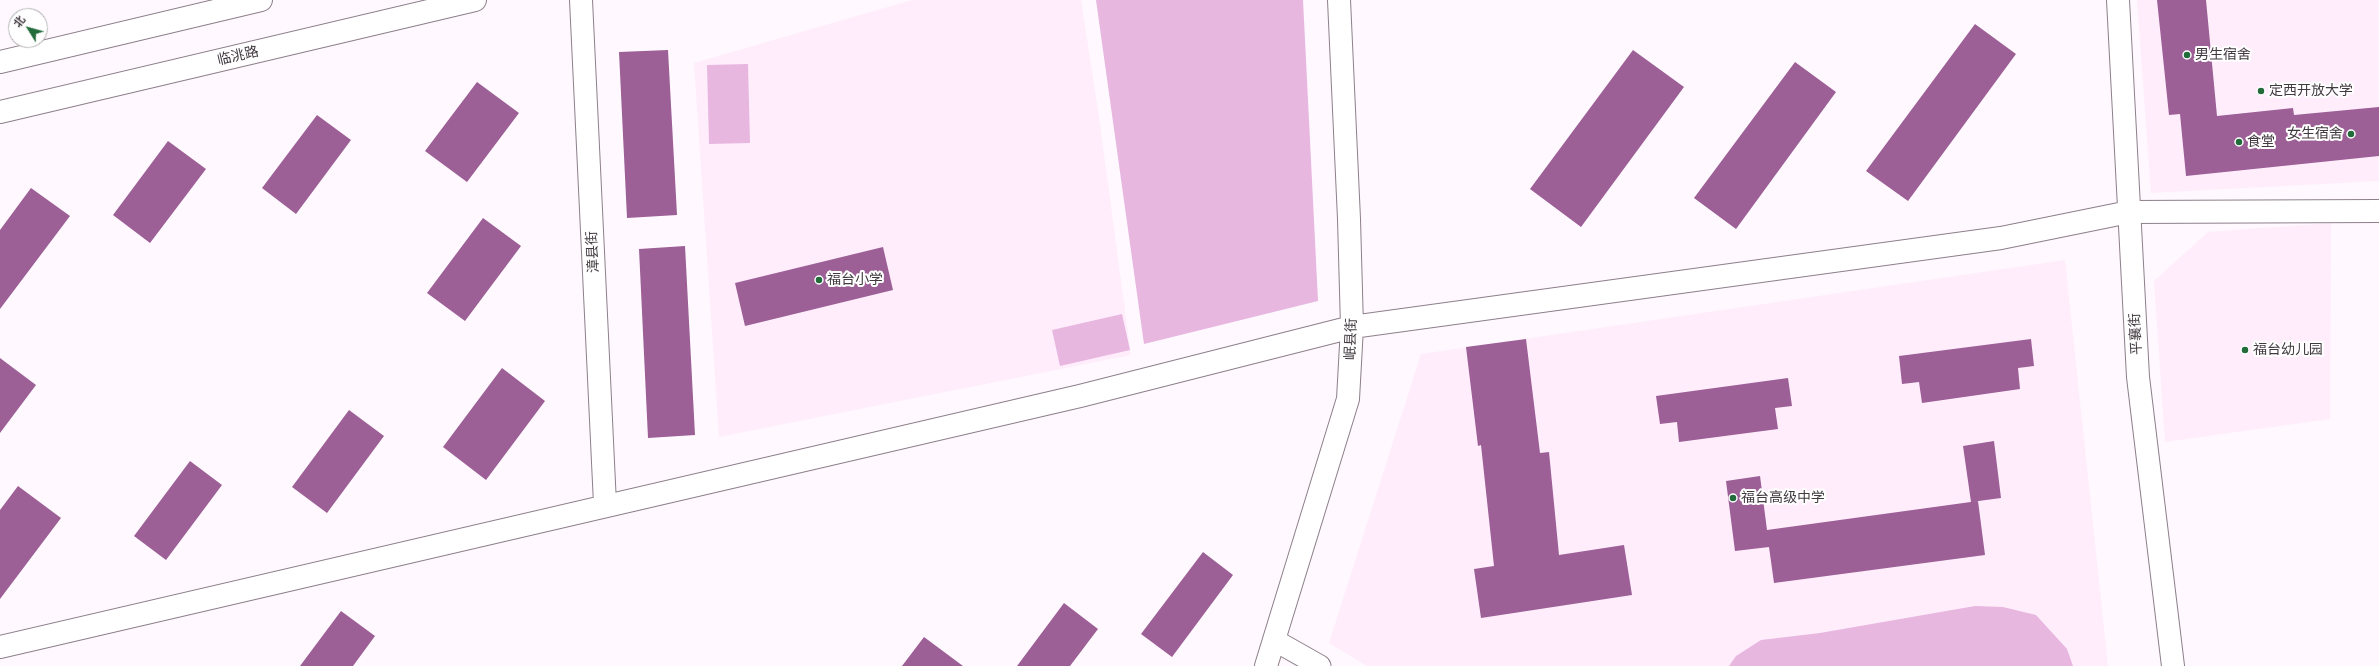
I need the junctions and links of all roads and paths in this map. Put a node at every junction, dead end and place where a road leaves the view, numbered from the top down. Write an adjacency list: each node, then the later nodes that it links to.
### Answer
1 (261, 0): 6 (street)
2 (476, 0): 7 (street, 临洮路)
3 (581, 0): 11 (street, 漳县街)
4 (1339, 0): 10 (street, 岷县街)
5 (2118, 0): 9 (street, 平襄街)
6 (0, 62)
7 (0, 112)
8 (2379, 211): 9 (street)
9 (2129, 212): 10 (street); 16 (street, 平襄街)
10 (1352, 327): 11 (street); 12 (street, 岷县街)
11 (605, 504): 13 (street)
12 (1274, 640): 14 (street, 岷县街); 15 (street)
13 (0, 647)
14 (1266, 666)
15 (1320, 666)
16 (2173, 666)

